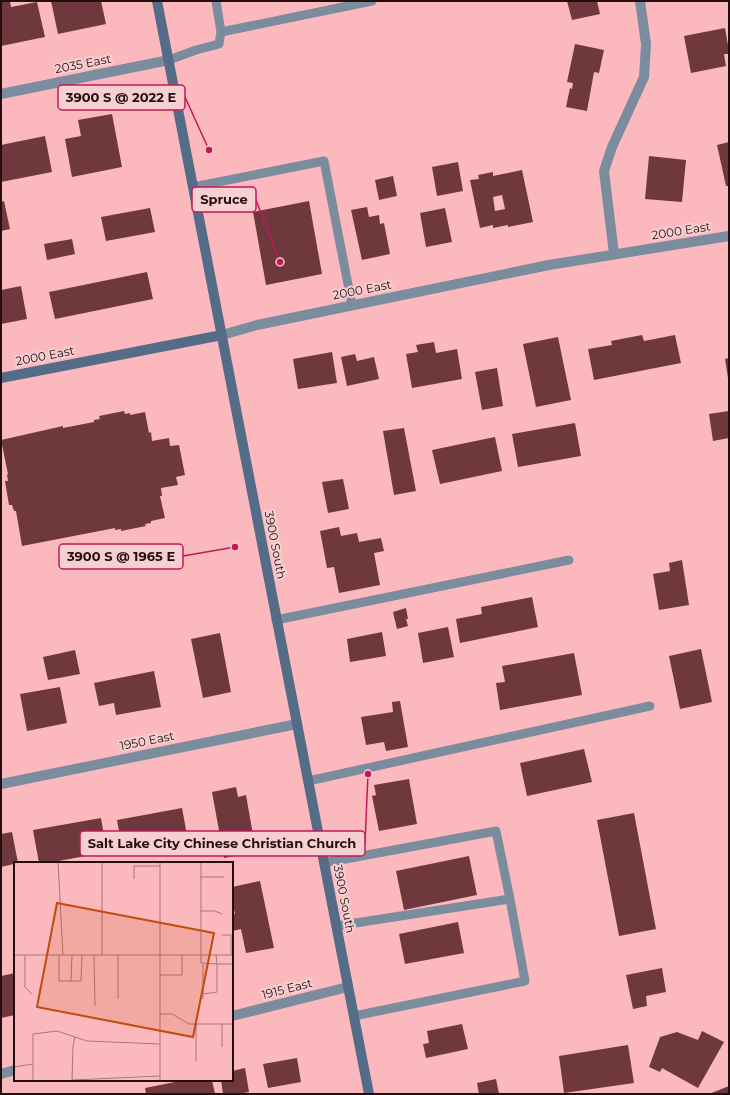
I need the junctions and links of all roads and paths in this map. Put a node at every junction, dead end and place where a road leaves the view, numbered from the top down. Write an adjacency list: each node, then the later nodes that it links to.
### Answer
1 (158, 1): 6 (main road, 3900 South)
2 (216, 1): 5 (lane)
3 (372, 1): 5 (lane)
4 (640, 1): 10 (street)
5 (222, 32): 6 (lane)
6 (169, 60): 7 (street, 2035 East); 8 (main road, 3900 South)
7 (1, 94)
8 (193, 187): 11 (lane); 12 (main road, 3900 South)
9 (729, 236): 10 (street, 2000 East)
10 (614, 254): 11 (street, 2000 East)
11 (352, 305): 12 (street, 2000 East)
12 (222, 335): 13 (main road, 2000 East); 15 (main road, 3900 South)
13 (1, 378)
14 (569, 560): 15 (lane)
15 (276, 620): 17 (main road, 3900 South)
16 (650, 706): 18 (lane)
17 (297, 724): 18 (main road, 3900 South); 19 (street, 1950 East)
18 (308, 781): 20 (main road, 3900 South)
19 (1, 784)
20 (324, 863): 21 (lane); 22 (main road, 3900 South)
21 (510, 899): 22 (lane); 25 (lane)
22 (336, 926): 23 (main road, 3900 South)
23 (348, 986): 24 (street, 1915 East); 25 (main road, 3900 South)
24 (233, 1016)
25 (354, 1016): 28 (main road, 3900 South)
26 (14, 1070): 27 (street)
27 (1, 1074)
28 (369, 1094)

